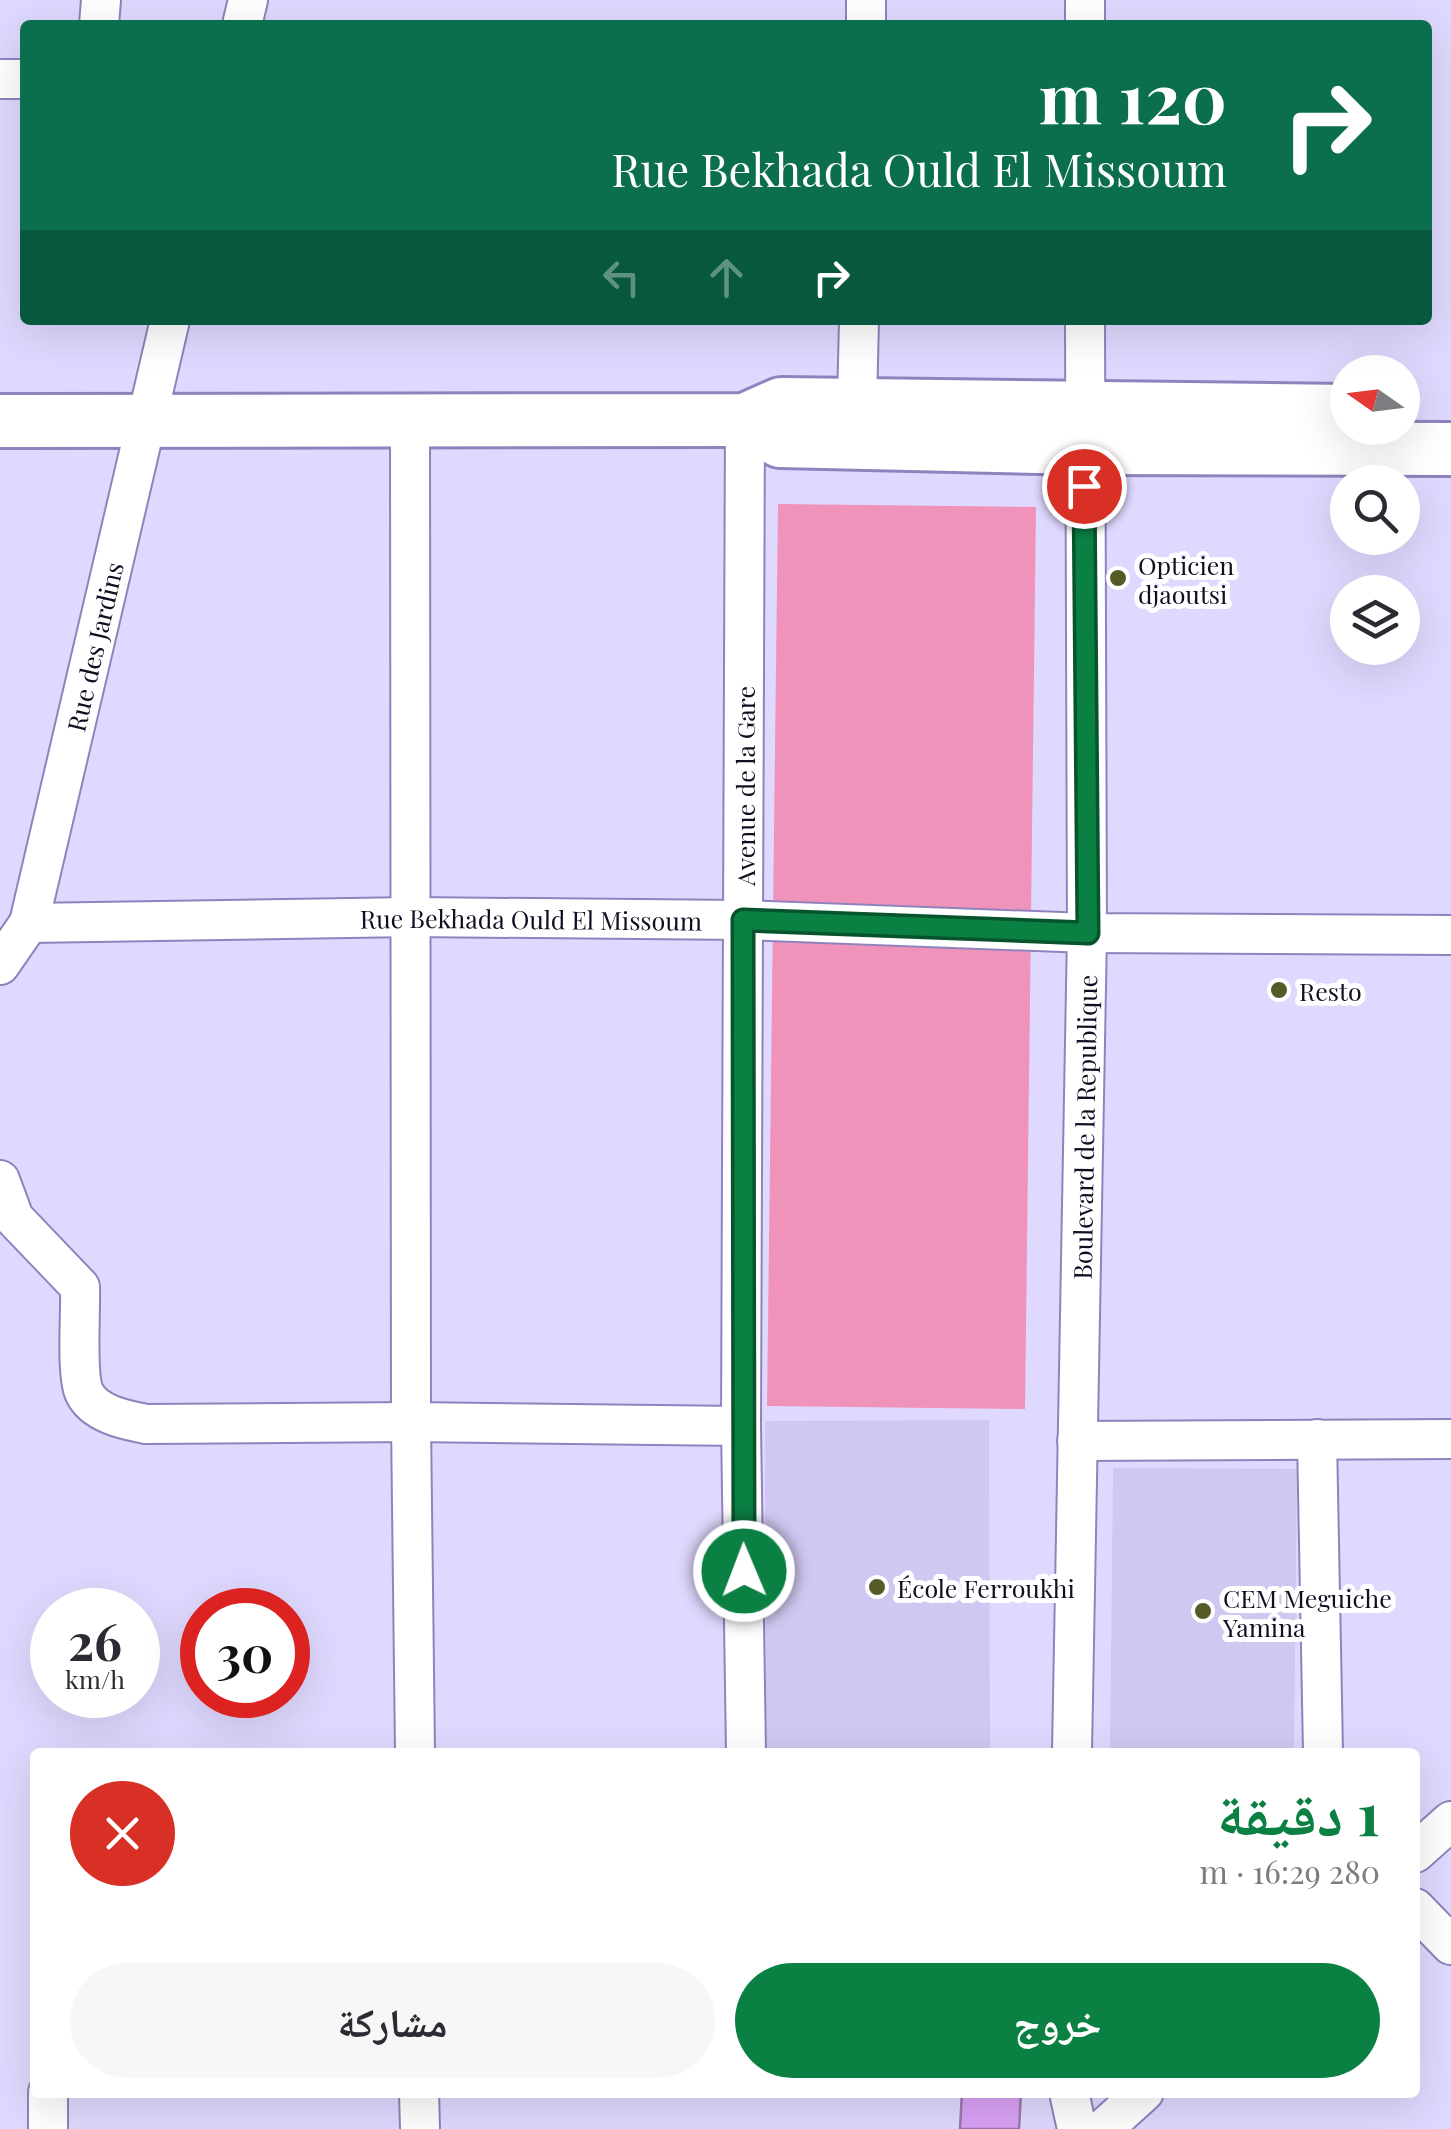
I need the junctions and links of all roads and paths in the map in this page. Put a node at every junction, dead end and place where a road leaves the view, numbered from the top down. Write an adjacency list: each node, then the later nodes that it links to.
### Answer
1 (169, 325): 9 (street, Rue des Jardins)
2 (859, 325): 4 (street)
3 (1085, 325): 12 (street, Boulevard de la Republique)
4 (857, 404): 8 (street); 12 (street)
5 (1330, 413): 12 (street)
6 (1420, 413): 7 (street)
7 (1451, 415)
8 (745, 420): 10 (street); 12 (street); 15 (street, Avenue de la Gare)
9 (146, 421): 10 (street); 11 (street); 16 (street, Rue des Jardins)
10 (410, 421): 14 (street)
11 (0, 422)
12 (1084, 427): 13 (street); 17 (street, Boulevard de la Republique)
13 (1451, 449)
14 (412, 917): 15 (street, Rue Bekhada Ould El Missoum); 16 (street, Rue Bekhada Ould El Missoum); 21 (street)
15 (743, 920): 17 (street, Rue Bekhada Ould El Missoum); 22 (street, Avenue de la Gare)
16 (29, 924): 19 (street, Rue des Jardins)
17 (1088, 933): 18 (street, Rue Bekhada Ould El Missoum); 25 (street, Boulevard de la Republique)
18 (1451, 935)
19 (0, 966)
20 (0, 1180): 21 (street)
21 (411, 1422): 22 (street); 26 (street)
22 (741, 1426): 27 (street, Avenue de la Gare)
23 (1317, 1439): 24 (street); 25 (street); 29 (street)
24 (1451, 1439)
25 (1078, 1441): 28 (street, Boulevard de la Republique)
26 (415, 1748)
27 (746, 1748)
28 (1072, 1748)
29 (1323, 1748)
30 (1451, 1821): 31 (street)
31 (1420, 1849)
32 (1420, 1913): 33 (street)
33 (1451, 1945)
34 (48, 2098): 38 (street)
35 (420, 2098): 39 (street)
36 (1070, 2098): 40 (street)
37 (1137, 2098): 41 (street)
38 (48, 2129)
39 (420, 2129)
40 (1076, 2129)
41 (1103, 2129)

